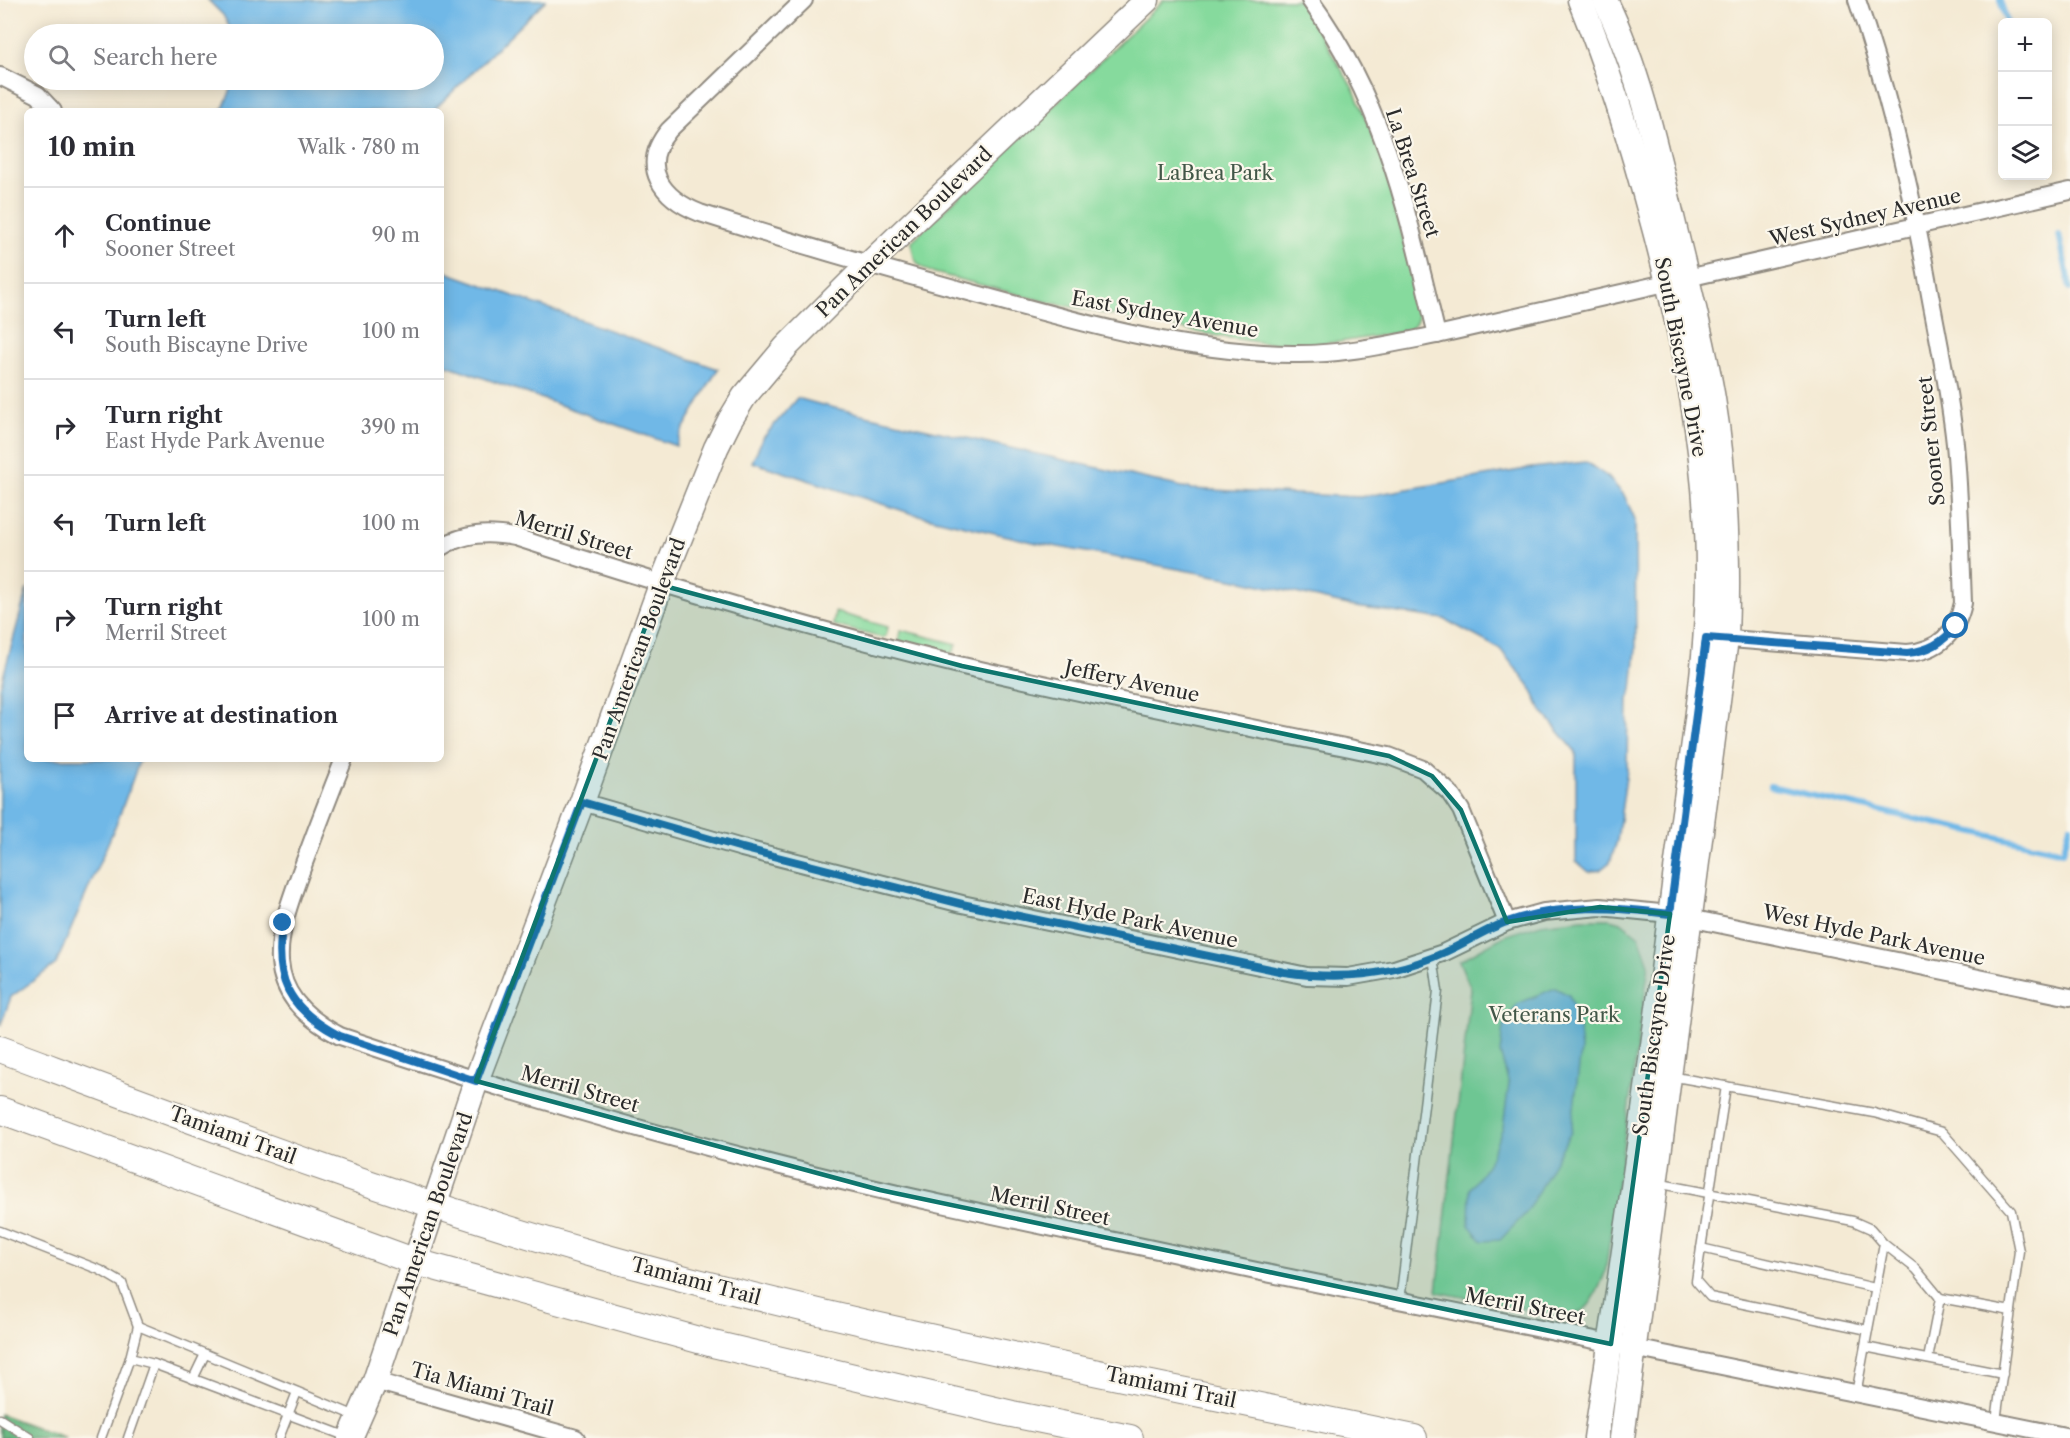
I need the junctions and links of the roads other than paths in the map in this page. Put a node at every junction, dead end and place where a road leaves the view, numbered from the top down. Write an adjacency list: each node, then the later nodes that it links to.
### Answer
1 (804, 0): 13 (street, East Sydney Avenue)
2 (1147, 0): 13 (street, Pan American Boulevard)
3 (1310, 0): 15 (street, La Brea Street)
4 (1580, 0): 14 (street, South Biscayne Drive)
5 (1605, 0): 14 (street, South Biscayne Drive)
6 (1857, 0): 12 (street, Sooner Street)
7 (0, 76): 8 (street)
8 (24, 86)
9 (30, 90): 10 (street)
10 (50, 108)
11 (2070, 191): 12 (street, West Sydney Avenue)
12 (1918, 226): 14 (street, West Sydney Avenue); 18 (street, Sooner Street)
13 (868, 265): 15 (street, East Sydney Avenue); 17 (street, Pan American Boulevard)
14 (1678, 281): 15 (street, East Sydney Avenue); 18 (street, South Biscayne Drive)
15 (1437, 336)
16 (444, 545): 17 (street, Merril Street)
17 (661, 585): 20 (street, Pan American Boulevard); 22 (street, Jeffery Avenue)
18 (1716, 638): 21 (street, South Biscayne Drive)
19 (343, 762): 27 (street, Merril Street)
20 (582, 802): 23 (street, East Hyde Park Avenue); 27 (street, Pan American Boulevard)
21 (1680, 916): 22 (street, East Hyde Park Avenue); 24 (street, West Hyde Park Avenue); 26 (street, South Biscayne Drive); 43 (street, South Biscayne Drive)
22 (1507, 922): 23 (street, East Hyde Park Avenue)
23 (1433, 957): 39 (lane)
24 (2070, 997)
25 (0, 1049): 32 (main road, Tamiami Trail)
26 (1670, 1076): 28 (lane); 30 (street, South Biscayne Drive)
27 (476, 1081): 32 (street, Pan American Boulevard); 39 (street, Merril Street)
28 (1726, 1086): 31 (lane); 40 (lane)
29 (0, 1110): 36 (main road)
30 (1655, 1183): 31 (lane); 43 (street, South Biscayne Drive)
31 (1710, 1194): 34 (lane); 35 (lane)
32 (435, 1206): 36 (street, Pan American Boulevard); 66 (main road, Tamiami Trail)
33 (0, 1231): 41 (lane)
34 (1884, 1244): 37 (lane); 38 (lane)
35 (1701, 1248): 37 (lane); 42 (lane)
36 (416, 1262): 51 (street, Pan American Boulevard); 65 (main road)
37 (1875, 1288): 42 (lane)
38 (1940, 1298): 40 (lane); 47 (lane)
39 (1400, 1301): 43 (street, Merril Street)
40 (2011, 1311): 49 (lane)
41 (138, 1326): 45 (lane); 46 (lane)
42 (1868, 1330): 44 (lane)
43 (1622, 1347): 53 (street, Merril Street); 67 (street, South Biscayne Drive); 68 (street, South Biscayne Drive)
44 (1864, 1347): 47 (lane); 53 (lane)
45 (205, 1354): 50 (lane); 52 (lane)
46 (130, 1358): 48 (lane); 61 (lane)
47 (1928, 1359): 49 (lane)
48 (154, 1364): 50 (lane); 62 (lane)
49 (2003, 1374): 56 (lane)
50 (194, 1379): 54 (lane)
51 (375, 1381): 57 (street, Pan American Boulevard); 58 (street, Tia Miami Trail)
52 (297, 1392): 54 (lane); 57 (lane)
53 (1856, 1394): 56 (street, Merril Street)
54 (288, 1416): 57 (lane); 63 (lane)
55 (0, 1419): 60 (lane)
56 (1996, 1421): 59 (street, Merril Street)
57 (353, 1431)
58 (542, 1434): 64 (street, Tia Miami Trail)
59 (2070, 1437)
60 (30, 1438)
61 (100, 1438)
62 (128, 1438)
63 (279, 1438)
64 (576, 1438)
65 (1130, 1438)
66 (1414, 1438)
67 (1596, 1438)
68 (1622, 1438)

